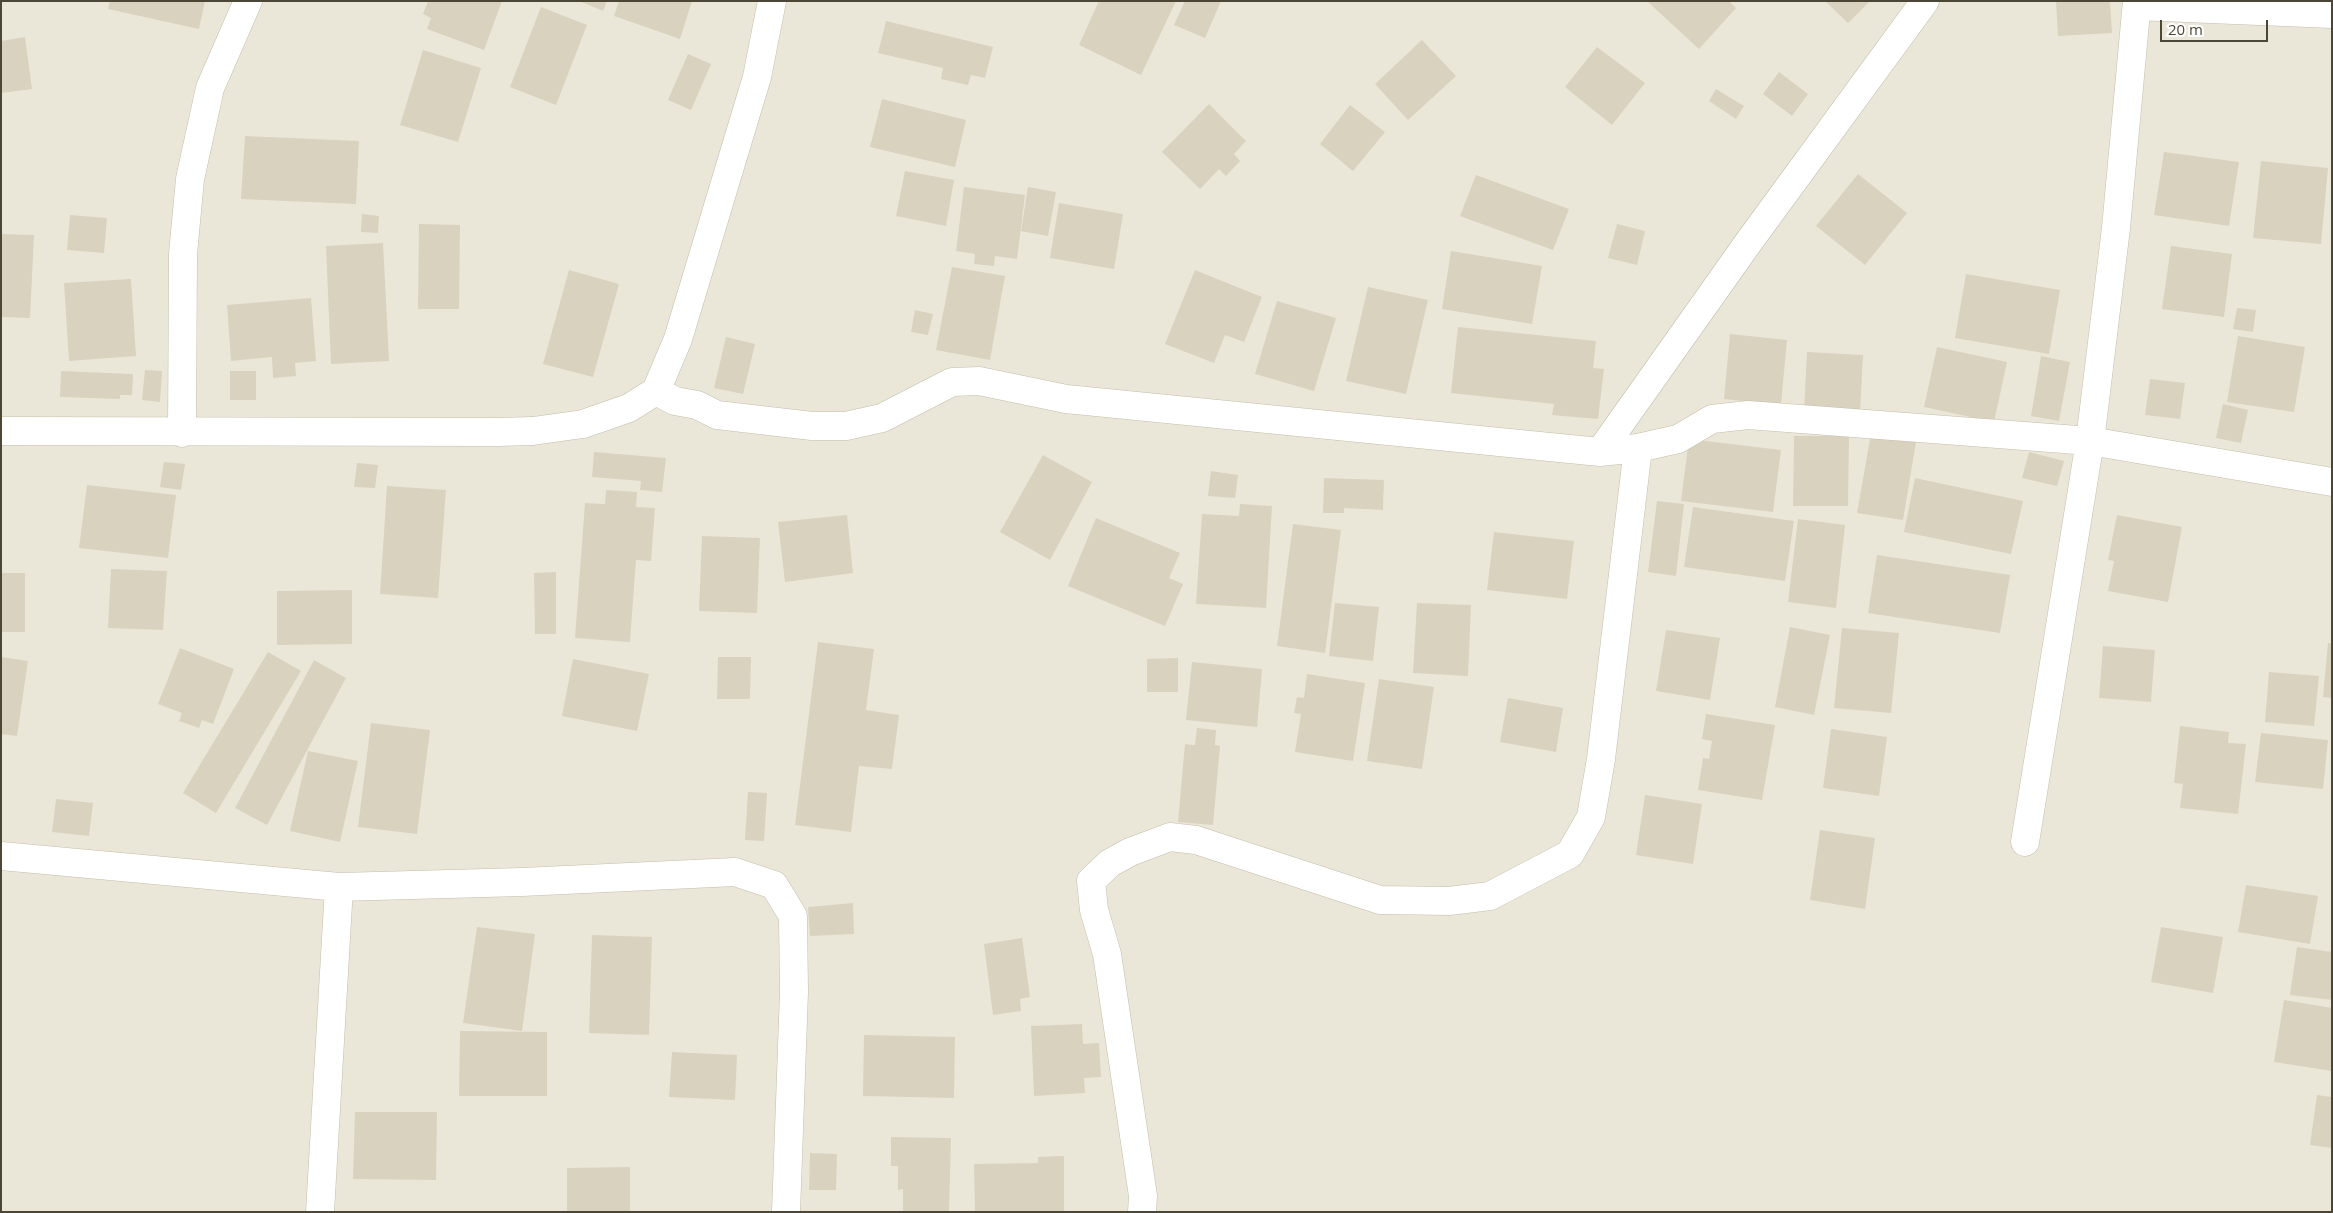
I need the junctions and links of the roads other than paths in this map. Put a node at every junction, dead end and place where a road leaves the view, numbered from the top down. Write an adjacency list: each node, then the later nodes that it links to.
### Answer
1 (248, 1): 8 (street)
2 (772, 1): 6 (street)
3 (1925, 1): 11 (street)
4 (2137, 4): 5 (street); 9 (street)
5 (2332, 14)
6 (656, 391): 8 (street); 11 (street)
7 (1, 431): 8 (street)
8 (182, 433)
9 (2090, 441): 10 (street); 12 (street); 13 (street)
10 (1638, 448): 11 (street); 18 (street)
11 (1600, 452)
12 (2332, 482)
13 (2025, 842)
14 (1, 856): 15 (street)
15 (339, 887): 16 (street); 17 (street)
16 (320, 1212)
17 (786, 1212)
18 (1142, 1212)

